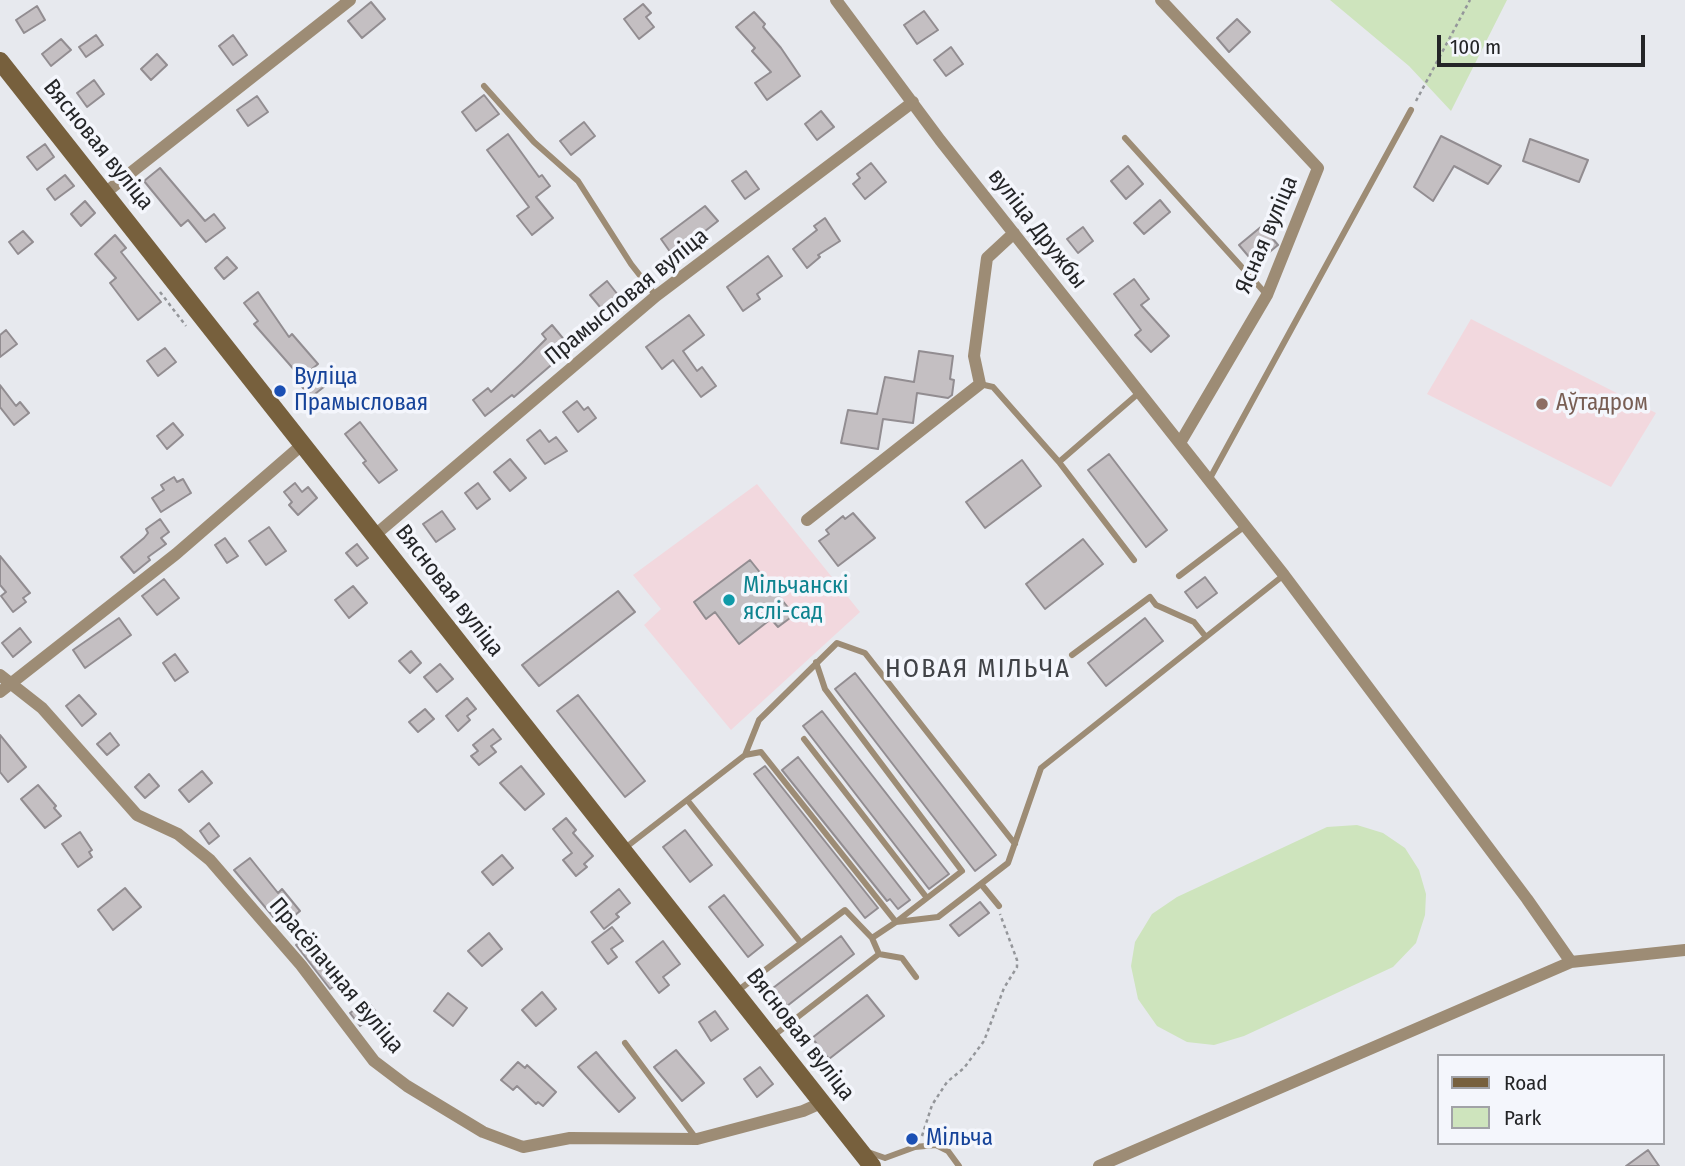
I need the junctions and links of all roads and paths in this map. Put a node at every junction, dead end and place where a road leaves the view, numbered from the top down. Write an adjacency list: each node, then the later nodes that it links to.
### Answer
1 (350, 0): 10 (street)
2 (836, 0): 7 (street, вуліца Дружбы)
3 (1161, 0): 13 (street, Ясная вуліца)
4 (1470, 0): 8 (path)
5 (0, 61): 10 (street, Вясновая вуліца)
6 (484, 86): 14 (lane)
7 (913, 103): 11 (street, вуліца Дружбы); 14 (street, Прамысловая вуліца)
8 (1411, 110): 21 (lane)
9 (1125, 138): 13 (lane)
10 (105, 193): 19 (street, Вясновая вуліца)
11 (1014, 233): 16 (street); 17 (street, вуліца Дружбы)
12 (160, 292): 15 (path)
13 (1267, 295): 18 (street, Ясная вуліца)
14 (656, 296): 24 (street, Прамысловая вуліца)
15 (186, 326)
16 (980, 384): 20 (lane); 22 (street)
17 (1140, 393): 18 (street, вуліца Дружбы); 20 (lane)
18 (1180, 443): 21 (street, вуліца Дружбы)
19 (303, 444): 24 (street, Вясновая вуліца); 31 (street, Прасёлачная вуліца)
20 (1059, 462): 25 (lane)
21 (1209, 480): 23 (street, вуліца Дружбы)
22 (807, 520)
23 (1245, 526): 26 (street, вуліца Дружбы); 27 (lane)
24 (375, 535): 36 (street, Вясновая вуліца)
25 (1135, 560)
26 (1284, 575): 28 (lane); 45 (street, вуліца Дружбы)
27 (1178, 576)
28 (1206, 637): 29 (lane); 35 (lane)
29 (1072, 655)
30 (816, 662): 33 (lane); 35 (lane); 38 (lane)
31 (3, 683): 52 (street, Прасёлачная вуліца)
32 (804, 739): 38 (lane)
33 (745, 755): 34 (lane); 40 (lane)
34 (688, 801): 36 (lane); 42 (lane)
35 (1015, 844): 37 (lane)
36 (622, 851): 47 (street, Вясновая вуліца)
37 (981, 884): 39 (lane); 40 (lane)
38 (927, 898): 40 (lane)
39 (999, 906): 51 (path)
40 (897, 922): 41 (lane)
41 (872, 939): 42 (lane); 44 (lane)
42 (801, 943): 47 (lane)
43 (1685, 950): 45 (street)
44 (880, 954): 46 (lane); 48 (lane)
45 (1570, 962): 56 (street)
46 (916, 976)
47 (735, 993): 48 (street, Вясновая вуліца)
48 (770, 1038): 50 (street, Вясновая вуліца)
49 (625, 1043): 52 (lane)
50 (821, 1103): 52 (street, Прасёлачная вуліца); 53 (street, Вясновая вуліца)
51 (922, 1136)
52 (697, 1139)
53 (859, 1149): 54 (street, Вясновая вуліца); 55 (lane)
54 (872, 1166)
55 (959, 1166)
56 (1099, 1166)

